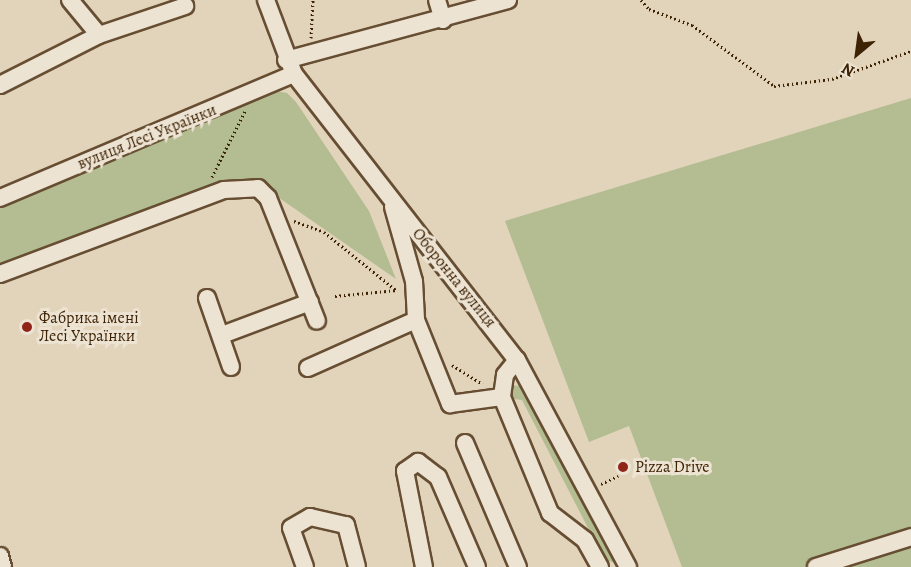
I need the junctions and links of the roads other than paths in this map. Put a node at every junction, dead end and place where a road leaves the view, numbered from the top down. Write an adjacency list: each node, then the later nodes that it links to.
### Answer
1 (70, 0): 7 (street)
2 (266, 0): 8 (street, Оборонна вулиця)
3 (436, 0): 6 (street)
4 (508, 0): 6 (street, вулиця Лесі Українки)
5 (185, 6): 7 (street)
6 (443, 20): 8 (street, вулиця Лесі Українки)
7 (99, 35): 9 (street)
8 (290, 67): 10 (street, Оборонна вулиця); 11 (street, вулиця Лесі Українки)
9 (0, 86)
10 (390, 197): 15 (street); 18 (street, Оборонна вулиця)
11 (0, 198)
12 (0, 274): 14 (street)
13 (207, 298): 17 (street)
14 (310, 302): 16 (street); 17 (street)
15 (416, 320): 20 (street); 21 (street)
16 (317, 321)
17 (222, 335): 19 (street)
18 (517, 360): 21 (street); 32 (street, Оборонна вулиця)
19 (231, 367)
20 (308, 368)
21 (502, 397): 31 (street)
22 (465, 443): 30 (street)
23 (911, 537): 33 (street)
24 (0, 556): 25 (street)
25 (3, 567)
26 (305, 567): 27 (street)
27 (357, 567)
28 (424, 567): 29 (street)
29 (477, 567)
30 (518, 567)
31 (600, 567)
32 (628, 567)
33 (816, 567)

